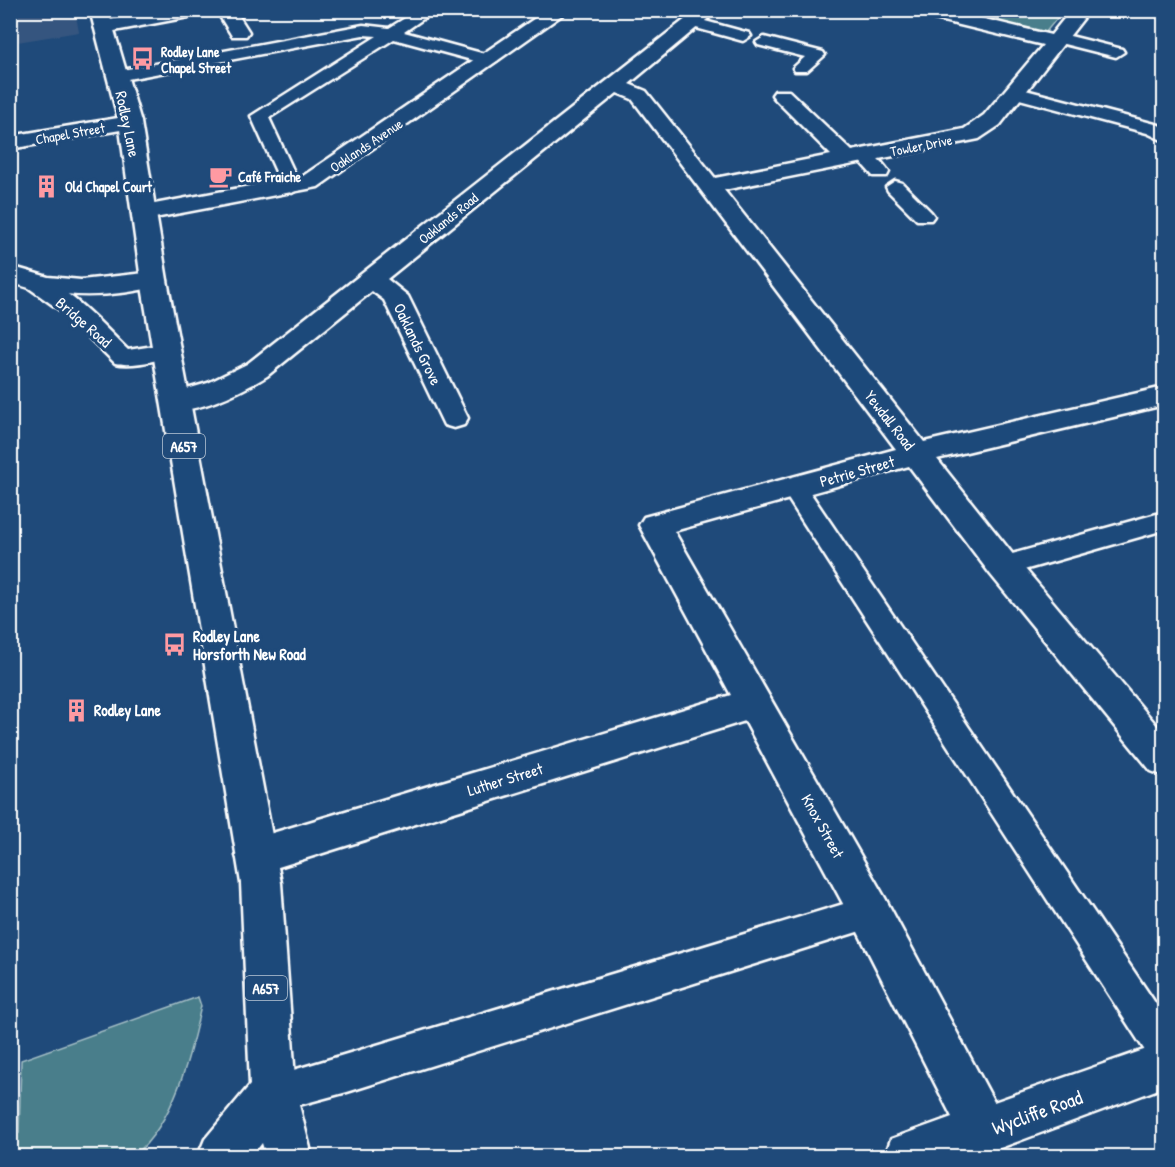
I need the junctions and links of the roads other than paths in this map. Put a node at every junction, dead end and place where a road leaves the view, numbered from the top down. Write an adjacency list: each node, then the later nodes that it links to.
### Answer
1 (194, 10): 8 (street)
2 (225, 10): 9 (street)
3 (429, 10): 10 (lane)
4 (560, 10): 15 (street, Oaklands Avenue)
5 (921, 10): 12 (street)
6 (1081, 10): 12 (street, Towler Drive)
7 (702, 17): 11 (lane); 18 (street, Oaklands Road)
8 (101, 19): 17 (street, Rodley Lane / A657)
9 (239, 32)
10 (393, 34): 15 (lane); 17 (lane); 26 (lane)
11 (743, 36)
12 (1057, 40): 14 (lane); 19 (street, Towler Drive)
13 (764, 42): 16 (lane)
14 (1116, 51)
15 (490, 60): 26 (street, Oaklands Avenue)
16 (801, 68)
17 (117, 76): 21 (street, Rodley Lane / A657)
18 (614, 85): 25 (street, Yewdall Road); 31 (street, Oaklands Road)
19 (1014, 92): 22 (lane); 24 (street, Towler Drive)
20 (782, 95): 24 (street)
21 (130, 122): 23 (street, Chapel Street); 28 (street, Rodley Lane / A657)
22 (1164, 136)
23 (10, 143)
24 (864, 162): 25 (street, Towler Drive)
25 (708, 186): 38 (street, Yewdall Road)
26 (292, 187): 28 (street, Oaklands Avenue)
27 (895, 187): 29 (lane)
28 (144, 213): 32 (street, Rodley Lane / A657)
29 (924, 216)
30 (10, 273): 33 (street, Bridge Road)
31 (371, 279): 36 (street, Oaklands Road); 37 (street, Oaklands Grove)
32 (154, 280): 33 (street, Bridge Road); 34 (street, Rodley Lane / A657)
33 (36, 284): 34 (lane, Bridge Road)
34 (167, 351): 36 (street, Rodley Lane / A657)
35 (1164, 396): 38 (street, Petrie Street)
36 (176, 402): 45 (street, Rodley Lane / A657)
37 (454, 418)
38 (916, 454): 39 (street, Petrie Street); 42 (street, Yewdall Road)
39 (794, 488): 41 (street, Petrie Street); 47 (lane)
40 (1164, 521): 42 (lane)
41 (655, 525): 43 (street, Knox Street)
42 (1003, 566): 44 (street, Yewdall Road)
43 (754, 703): 45 (street, Luther Street); 46 (street, Knox Street)
44 (1162, 753)
45 (256, 856): 49 (street, Rodley Lane / A657)
46 (870, 912): 49 (lane); 50 (street, Knox Street)
47 (1164, 1047)
48 (1164, 1065): 50 (street, Wycliffe Road)
49 (273, 1093): 51 (street); 52 (street, Rodley Lane / A657)
50 (984, 1131): 53 (street, Wycliffe Road)
51 (222, 1156)
52 (289, 1156)
53 (908, 1156)

